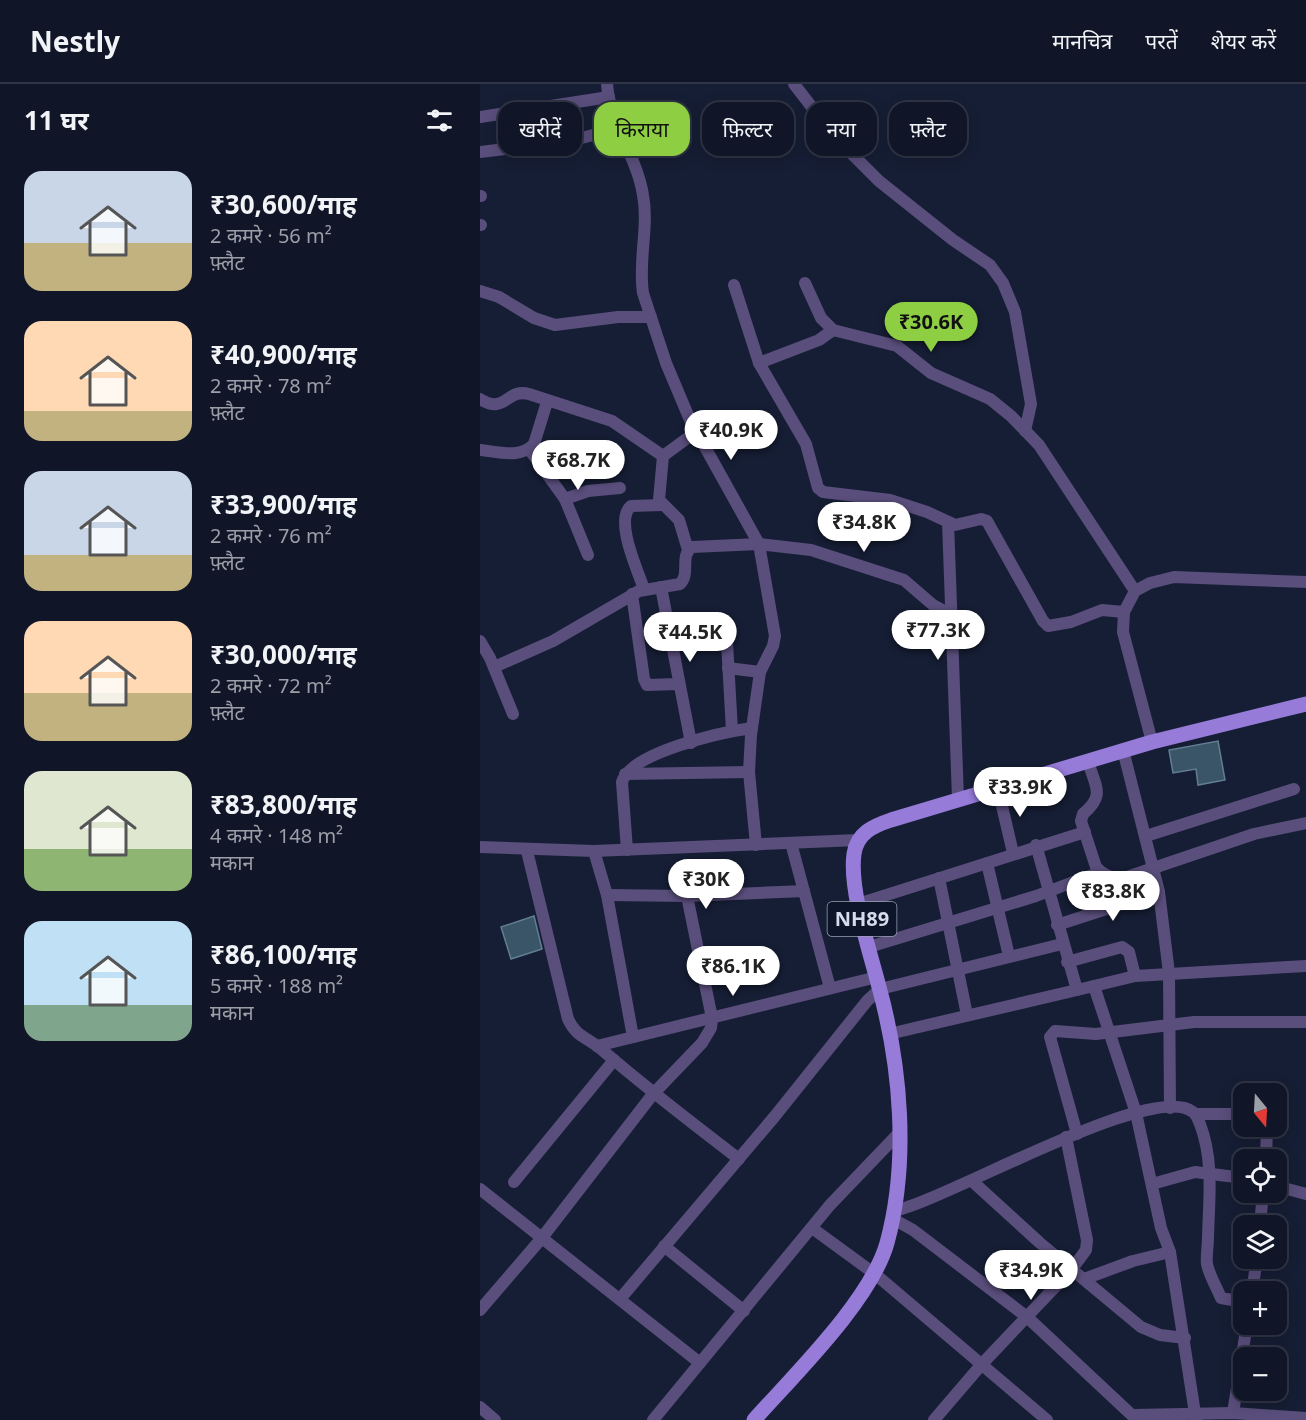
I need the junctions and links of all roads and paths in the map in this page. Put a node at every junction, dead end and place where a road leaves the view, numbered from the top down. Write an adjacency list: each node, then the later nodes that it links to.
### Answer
1 (607, 84): 3 (street)
2 (794, 84): 18 (street)
3 (609, 97): 4 (street); 5 (street)
4 (611, 102)
5 (480, 117)
6 (594, 135): 7 (street)
7 (480, 152)
8 (631, 156): 12 (street)
9 (805, 283): 13 (street)
10 (734, 285): 14 (street)
11 (480, 291): 12 (street)
12 (651, 317): 17 (street)
13 (833, 330): 14 (street); 18 (street)
14 (759, 363): 25 (street)
15 (480, 399): 16 (street)
16 (547, 402): 19 (street); 21 (street)
17 (697, 431): 21 (street); 26 (street)
18 (1025, 431): 31 (street)
19 (529, 449): 20 (street); 23 (street)
20 (480, 450)
21 (663, 456): 24 (street)
22 (620, 488): 23 (street)
23 (566, 499): 28 (street)
24 (662, 505): 27 (street); 32 (street)
25 (948, 522): 33 (street); 34 (street)
26 (759, 544): 27 (street); 34 (street); 39 (street)
27 (688, 550): 30 (street)
28 (588, 555)
29 (1306, 582): 31 (street)
30 (661, 587): 32 (street); 40 (street)
31 (1135, 591): 33 (street)
32 (638, 592): 37 (street); 40 (street)
33 (1124, 612): 46 (street)
34 (952, 615): 53 (street)
35 (726, 625): 38 (street)
36 (480, 641): 37 (street)
37 (494, 667): 42 (street)
38 (728, 668): 39 (street); 44 (street)
39 (760, 672): 43 (street)
40 (679, 684): 45 (street)
41 (1306, 704): 46 (main road)
42 (513, 714)
43 (752, 728): 44 (street); 49 (street)
44 (732, 731): 45 (street)
45 (691, 742): 50 (street)
46 (1152, 742): 47 (main road)
47 (1123, 750): 48 (main road); 56 (street)
48 (1088, 761): 51 (main road); 55 (street)
49 (749, 772): 50 (street); 59 (street)
50 (625, 774): 62 (street)
51 (998, 789): 53 (main road); 65 (street)
52 (1294, 789): 56 (street)
53 (958, 799): 57 (main road)
54 (1306, 823): 67 (street)
55 (1085, 832): 60 (street); 68 (street)
56 (1146, 836): 67 (street)
57 (858, 840): 58 (street); 75 (main road, NH89)
58 (791, 843): 59 (street); 70 (street)
59 (756, 845): 62 (street)
60 (1036, 845): 65 (street); 71 (street)
61 (480, 847): 63 (street)
62 (627, 850): 64 (street)
63 (527, 851): 64 (street); 98 (street)
64 (594, 851): 73 (street)
65 (1013, 853): 66 (street)
66 (987, 863): 69 (street); 76 (street)
67 (1152, 869): 68 (street); 72 (street)
68 (1100, 872): 71 (street)
69 (939, 878): 75 (street); 77 (street)
70 (804, 891): 74 (street); 89 (street)
71 (1048, 891): 76 (street); 78 (street)
72 (1159, 892): 78 (street); 85 (street)
73 (607, 895): 74 (street); 97 (street)
74 (687, 896): 92 (street)
75 (858, 904): 80 (main road, NH89)
76 (998, 907): 77 (street); 81 (street)
77 (949, 922): 80 (street); 84 (street)
78 (1057, 925): 79 (street)
79 (1062, 944): 81 (street); 82 (street)
80 (869, 947): 87 (main road, NH89)
81 (1010, 956): 84 (street)
82 (1067, 963): 86 (street); 90 (street)
83 (1306, 966): 85 (street)
84 (959, 970): 87 (street); 91 (street)
85 (1169, 973): 86 (street); 94 (street)
86 (1135, 976): 88 (street)
87 (878, 983): 89 (street); 96 (main road, NH89); 107 (street)
88 (1094, 987): 90 (street); 95 (street)
89 (830, 988): 92 (street)
90 (1077, 990): 91 (street)
91 (967, 1015): 96 (street)
92 (712, 1018): 97 (street); 100 (street)
93 (1306, 1022): 94 (street)
94 (1169, 1024): 95 (street); 101 (street)
95 (1110, 1033): 102 (street); 106 (street)
96 (889, 1034): 105 (main road, NH89)
97 (633, 1037): 98 (street)
98 (597, 1046): 99 (street)
99 (614, 1060): 100 (street); 111 (street)
100 (653, 1094): 107 (street); 118 (street)
101 (1170, 1108): 102 (street); 103 (street)
102 (1136, 1113): 106 (street); 112 (street)
103 (1195, 1114): 104 (street); 108 (street)
104 (1233, 1114)
105 (899, 1134): 116 (main road, NH89); 117 (street)
106 (1072, 1135): 110 (street); 121 (street)
107 (739, 1159): 119 (street)
108 (1210, 1173): 109 (street); 112 (street); 125 (street)
109 (1233, 1176)
110 (972, 1181): 116 (street); 121 (street)
111 (514, 1182)
112 (1152, 1184): 120 (street)
113 (480, 1189): 118 (street)
114 (1287, 1189): 115 (street)
115 (1306, 1194)
116 (893, 1215): 122 (main road, NH89); 128 (street)
117 (812, 1228): 122 (street); 127 (street)
118 (541, 1239): 124 (street); 126 (street)
119 (664, 1246): 124 (street); 127 (street)
120 (1170, 1252): 123 (street); 130 (street)
121 (1072, 1269): 123 (street); 128 (street)
122 (875, 1274): 132 (street); 140 (main road, NH89)
123 (1084, 1279): 130 (street)
124 (620, 1299): 131 (street)
125 (1233, 1300)
126 (480, 1310)
127 (744, 1311): 131 (street)
128 (1027, 1317): 132 (street); 135 (street)
129 (1245, 1335): 134 (street)
130 (1185, 1338): 136 (street)
131 (700, 1363): 139 (street)
132 (982, 1364): 141 (street); 142 (street)
133 (480, 1407): 138 (street)
134 (1233, 1413): 136 (street); 137 (street)
135 (1136, 1417): 136 (street)
136 (1196, 1417)
137 (1306, 1418)
138 (495, 1420)
139 (653, 1420)
140 (754, 1420)
141 (934, 1420)
142 (1047, 1420)

